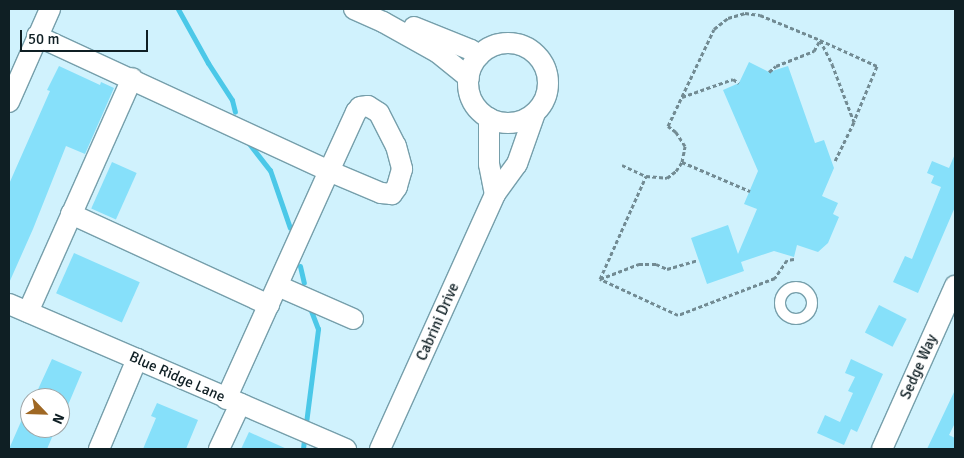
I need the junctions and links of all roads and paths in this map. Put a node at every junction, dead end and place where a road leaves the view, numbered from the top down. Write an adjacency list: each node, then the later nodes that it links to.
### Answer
1 (50, 9): 4 (street)
2 (354, 9): 3 (street)
3 (383, 22): 6 (street); 9 (street)
4 (37, 36): 8 (street); 12 (street)
5 (820, 40): 7 (path); 11 (path); 15 (path); 15 (path)
6 (479, 56): 9 (street); 13 (street)
7 (769, 72)
8 (132, 78): 22 (street); 26 (street)
9 (468, 78): 14 (street)
10 (739, 83): 11 (path)
11 (681, 97): 17 (path)
12 (9, 102)
13 (535, 113): 14 (street); 21 (street, Cabrini Drive)
14 (489, 118): 21 (street)
15 (854, 122): 16 (path)
16 (836, 161)
17 (682, 162): 19 (path); 20 (path)
18 (622, 165): 19 (path)
19 (646, 176): 25 (path)
20 (750, 191)
21 (495, 194): 37 (street, Cabrini Drive)
22 (72, 214): 29 (street); 30 (street)
23 (794, 259): 25 (path)
24 (698, 260): 25 (path)
25 (600, 279)
26 (278, 286): 29 (street); 31 (street)
27 (955, 286): 38 (street, Sedge Way)
28 (9, 304): 30 (street, Blue Ridge Lane)
29 (269, 305): 33 (street)
30 (28, 312): 32 (street, Blue Ridge Lane)
31 (353, 319)
32 (137, 359): 33 (street, Blue Ridge Lane); 34 (street)
33 (233, 402): 35 (street); 36 (street, Blue Ridge Lane)
34 (99, 449)
35 (219, 449)
36 (346, 449)
37 (380, 449)
38 (882, 449)

